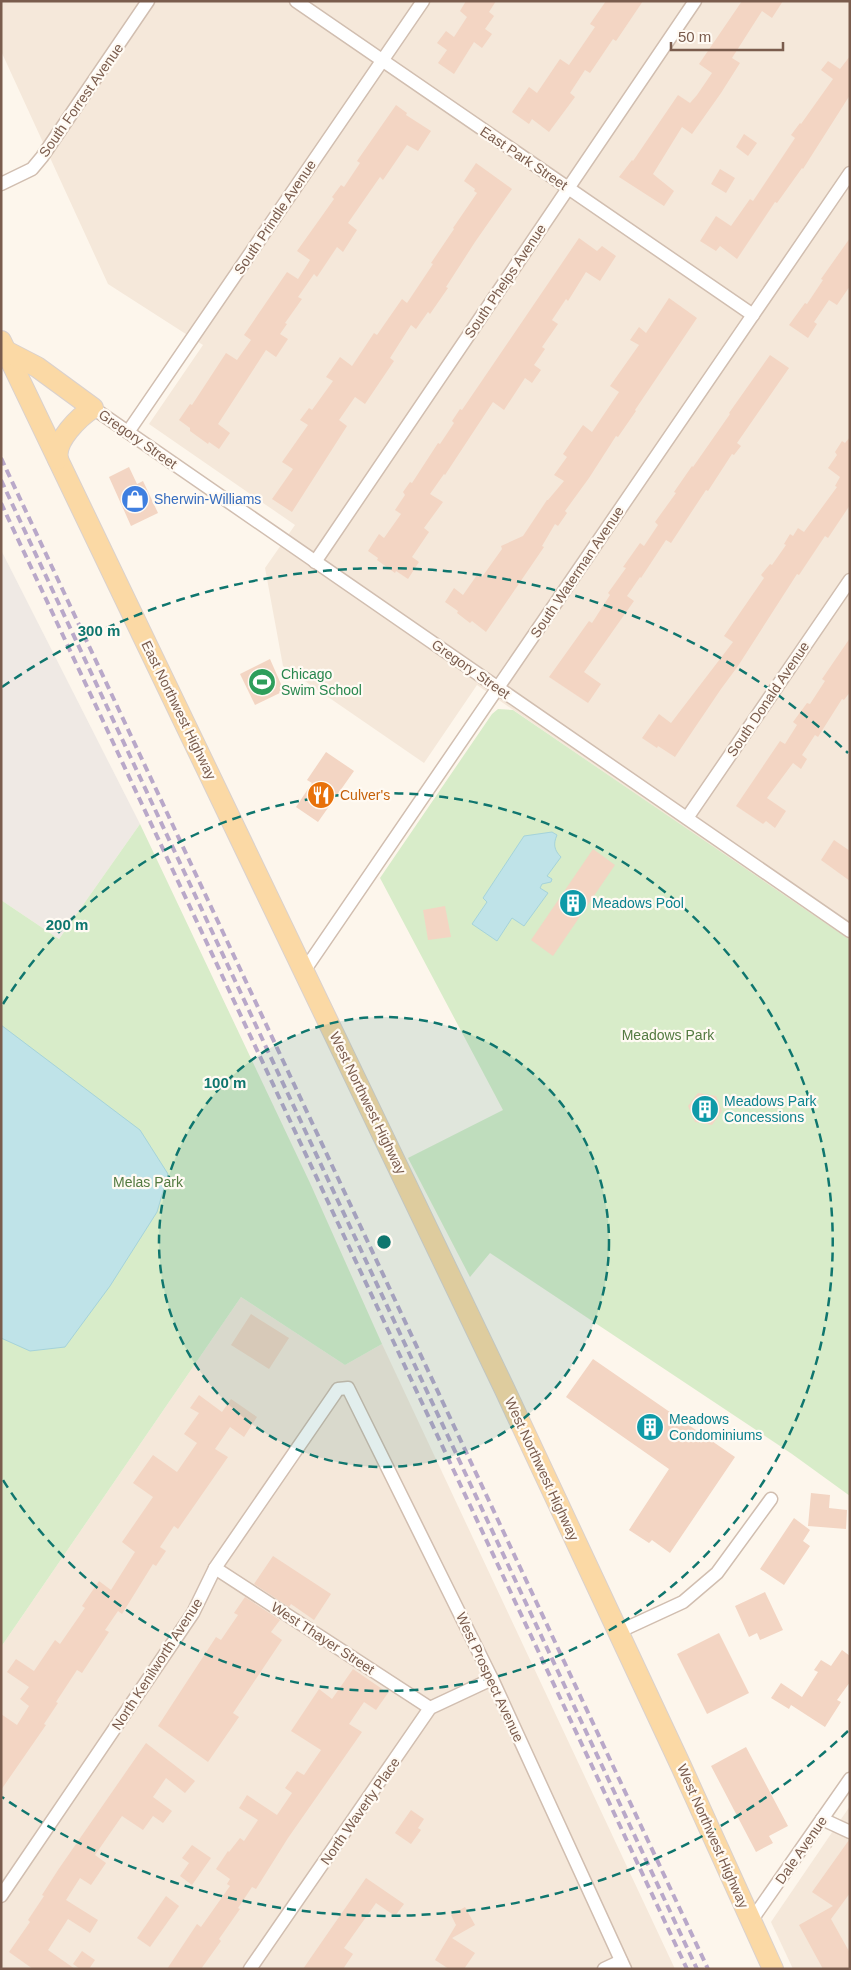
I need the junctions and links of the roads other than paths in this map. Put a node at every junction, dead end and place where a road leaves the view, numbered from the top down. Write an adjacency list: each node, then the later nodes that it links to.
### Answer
1 (148, 1): 7 (street, South Forrest Avenue)
2 (296, 1): 5 (street, East Park Street)
3 (423, 1): 5 (street, South Prindle Avenue)
4 (695, 1): 8 (street, South Phelps Avenue)
5 (382, 61): 8 (street, East Park Street); 12 (street, South Prindle Avenue)
6 (850, 173): 9 (street, South Waterman Avenue)
7 (1, 184)
8 (568, 188): 9 (street, East Park Street); 14 (street, South Phelps Avenue)
9 (753, 314): 16 (street, South Waterman Avenue)
10 (4, 346): 11 (main road); 13 (main road, East Northwest Highway)
11 (93, 408): 12 (street, Gregory Street); 13 (main road)
12 (128, 432): 14 (street, Gregory Street)
13 (58, 459): 19 (main road, East Northwest Highway)
14 (315, 562): 16 (street, Gregory Street)
15 (850, 580): 17 (street, South Donald Avenue)
16 (498, 688): 17 (street, Gregory Street); 19 (street, South Waterman Avenue)
17 (687, 818): 18 (street, Gregory Street)
18 (850, 930)
19 (304, 971): 23 (main road, West Northwest Highway)
20 (348, 1388): 22 (street, North Kenilworth Avenue); 24 (street, West Prospect Avenue)
21 (771, 1499): 23 (street)
22 (216, 1568): 25 (street, West Thayer Street); 29 (street, North Kenilworth Avenue)
23 (618, 1632): 30 (main road, West Northwest Highway)
24 (492, 1679): 25 (street); 31 (street, West Prospect Avenue)
25 (430, 1708): 32 (street, North Waverly Place)
26 (850, 1779): 27 (street, Dale Avenue)
27 (822, 1819): 28 (street); 30 (street, Dale Avenue)
28 (850, 1832)
29 (1, 1896)
30 (751, 1921): 34 (main road, West Northwest Highway)
31 (623, 1965): 33 (street)
32 (250, 1969)
33 (604, 1969)
34 (773, 1969)

